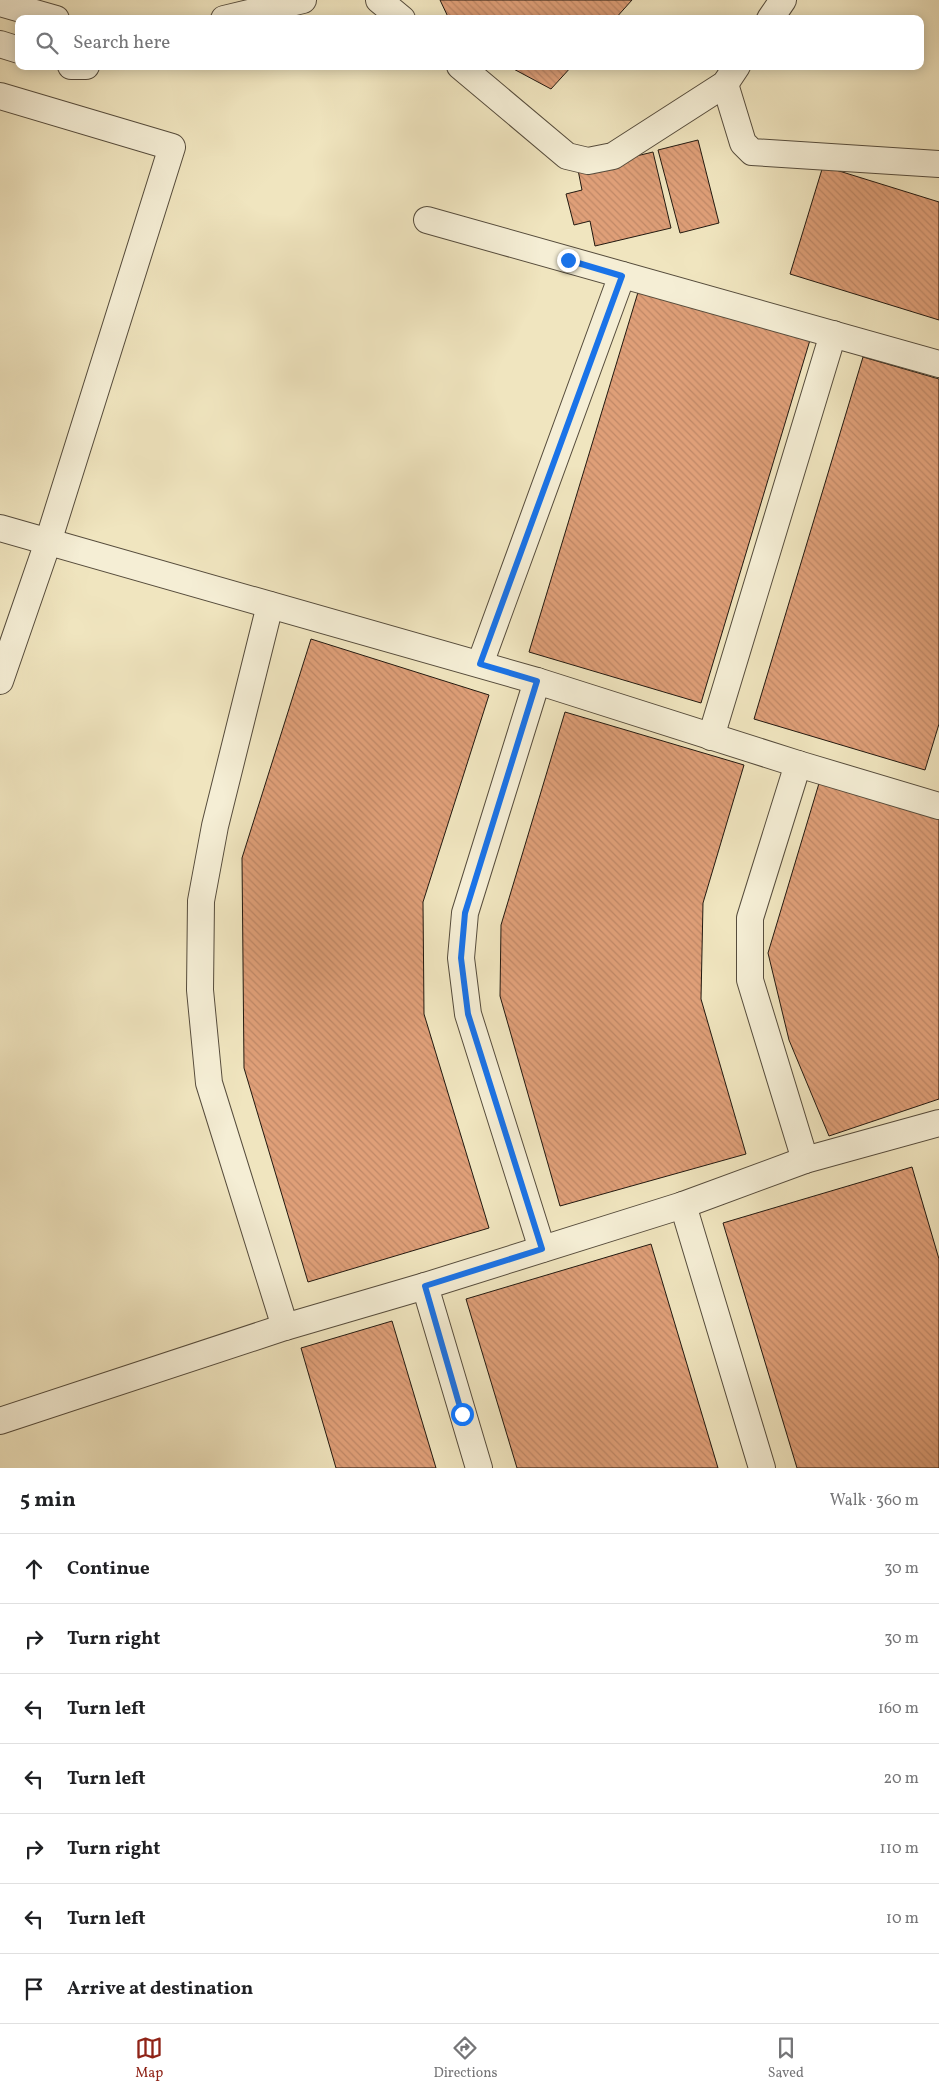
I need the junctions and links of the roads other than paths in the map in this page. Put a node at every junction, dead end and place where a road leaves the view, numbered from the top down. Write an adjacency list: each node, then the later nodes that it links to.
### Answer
1 (303, 0): 6 (lane)
2 (379, 0): 7 (lane)
3 (783, 0): 8 (lane)
4 (0, 3): 5 (lane)
5 (42, 15)
6 (241, 15)
7 (397, 15)
8 (773, 15)
9 (0, 44): 10 (lane)
10 (15, 49)
11 (465, 70): 12 (lane)
12 (731, 75): 14 (lane)
13 (0, 96): 20 (lane)
14 (939, 164)
15 (427, 220): 16 (lane)
16 (622, 276): 17 (lane); 22 (lane)
17 (833, 334): 18 (lane); 25 (lane)
18 (939, 364)
19 (0, 528): 20 (lane)
20 (48, 542): 21 (lane); 23 (lane)
21 (270, 604): 22 (lane); 33 (lane)
22 (480, 664): 24 (lane)
23 (0, 681)
24 (537, 681): 25 (lane); 31 (lane)
25 (711, 737): 26 (lane)
26 (798, 764): 27 (lane); 29 (lane)
27 (939, 806)
28 (939, 1124): 29 (lane)
29 (805, 1160): 30 (lane)
30 (683, 1205): 31 (lane); 36 (lane)
31 (542, 1249): 32 (lane)
32 (425, 1286): 33 (lane); 35 (lane)
33 (285, 1327): 34 (lane)
34 (0, 1421)
35 (479, 1468)
36 (762, 1468)

